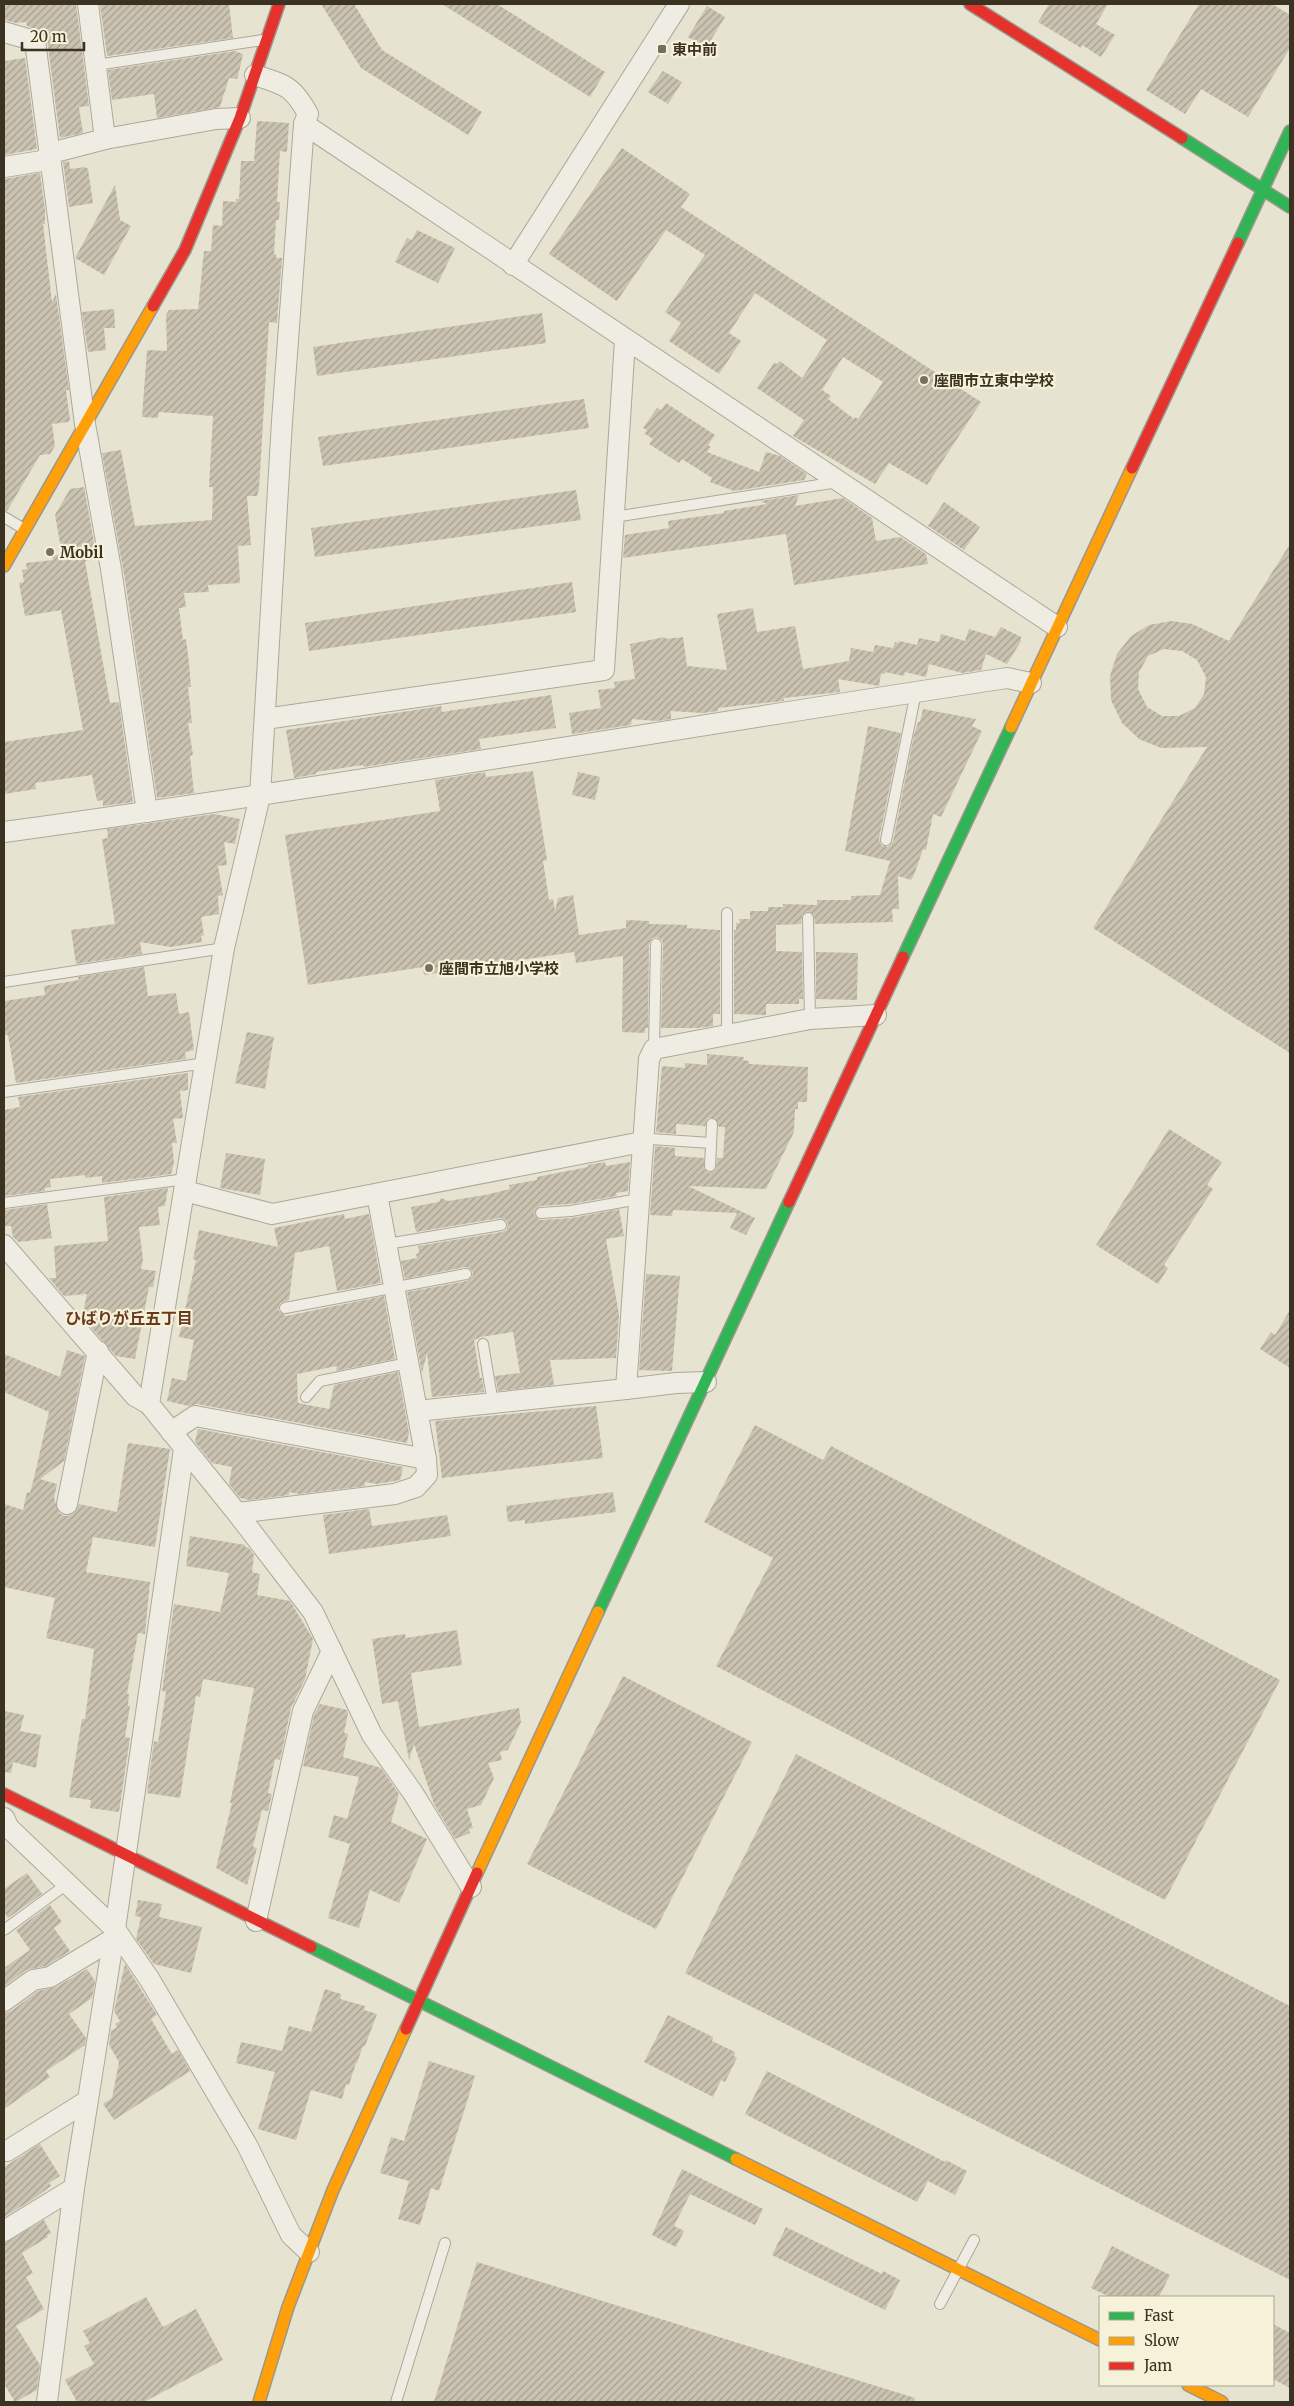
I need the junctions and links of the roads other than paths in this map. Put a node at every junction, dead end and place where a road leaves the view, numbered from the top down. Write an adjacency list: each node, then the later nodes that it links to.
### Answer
1 (88, 4): 7 (street)
2 (279, 4): 6 (street)
3 (679, 4): 17 (street)
4 (970, 4): 15 (street)
5 (4, 32): 13 (street)
6 (267, 40): 7 (lane); 8 (street)
7 (96, 65): 12 (street)
8 (254, 75): 9 (street); 10 (street)
9 (240, 118): 12 (street); 19 (street)
10 (304, 124): 17 (street); 28 (street)
11 (1290, 131): 15 (street)
12 (105, 139): 13 (street)
13 (51, 153): 14 (street); 19 (street)
14 (4, 166)
15 (1262, 189): 16 (street); 25 (street)
16 (1290, 207)
17 (514, 265): 18 (street)
18 (625, 340): 20 (street); 21 (street)
19 (85, 424): 23 (street); 30 (street)
20 (838, 482): 21 (lane); 25 (street)
21 (614, 516): 28 (street)
22 (4, 517): 23 (lane)
23 (25, 530): 24 (street)
24 (5, 560)
25 (1057, 627): 26 (street)
26 (1031, 683): 27 (street); 38 (street)
27 (916, 692): 29 (street); 32 (lane)
28 (265, 719): 29 (street)
29 (260, 796): 30 (street); 36 (street)
30 (147, 812): 31 (street)
31 (4, 832)
32 (886, 840)
33 (727, 913): 40 (lane)
34 (808, 918): 39 (lane)
35 (656, 944): 41 (lane)
36 (224, 948): 37 (lane); 42 (street)
37 (4, 982)
38 (876, 1015): 39 (street); 62 (street)
39 (810, 1019): 40 (street)
40 (727, 1035): 41 (street)
41 (654, 1049): 45 (street)
42 (206, 1063): 43 (lane); 48 (street)
43 (4, 1092)
44 (712, 1124): 46 (lane)
45 (642, 1142): 46 (lane); 49 (street); 50 (street)
46 (712, 1143): 47 (lane)
47 (710, 1166)
48 (185, 1185): 49 (street); 51 (lane); 66 (street)
49 (377, 1194): 54 (street)
50 (639, 1199): 52 (lane); 63 (street)
51 (4, 1203)
52 (541, 1213)
53 (501, 1225): 54 (lane)
54 (387, 1244): 57 (street)
55 (4, 1245): 60 (street)
56 (466, 1274): 57 (lane)
57 (394, 1286): 58 (lane); 61 (street)
58 (285, 1308)
59 (483, 1344): 65 (lane)
60 (98, 1351): 66 (street); 71 (street)
61 (408, 1363): 64 (lane); 67 (street)
62 (706, 1382): 63 (street); 78 (street)
63 (626, 1389): 65 (street)
64 (306, 1397)
65 (494, 1403): 67 (street)
66 (148, 1404): 68 (street)
67 (417, 1411): 70 (street)
68 (171, 1432): 69 (street); 70 (street)
69 (184, 1449): 72 (street); 76 (street)
70 (426, 1459): 72 (street)
71 (67, 1504)
72 (237, 1513): 73 (street)
73 (332, 1651): 78 (street); 79 (street)
74 (4, 1800): 76 (street)
75 (4, 1818): 77 (street)
76 (124, 1856): 79 (street); 81 (street)
77 (67, 1884): 80 (lane); 81 (street)
78 (471, 1887): 83 (street)
79 (256, 1921): 83 (street)
80 (4, 1930)
81 (114, 1934): 82 (street); 84 (street); 90 (street)
82 (4, 2001)
83 (418, 2002): 90 (street); 91 (street)
84 (87, 2101): 85 (street); 86 (street)
85 (7, 2151)
86 (74, 2188): 87 (street); 95 (street)
87 (4, 2232)
88 (974, 2240): 91 (lane)
89 (445, 2243): 97 (lane)
90 (308, 2252): 96 (street)
91 (959, 2268): 92 (lane); 93 (street)
92 (940, 2304)
93 (1099, 2339)
94 (1190, 2386): 98 (street)
95 (47, 2402)
96 (259, 2402)
97 (396, 2402)
98 (1222, 2402)

